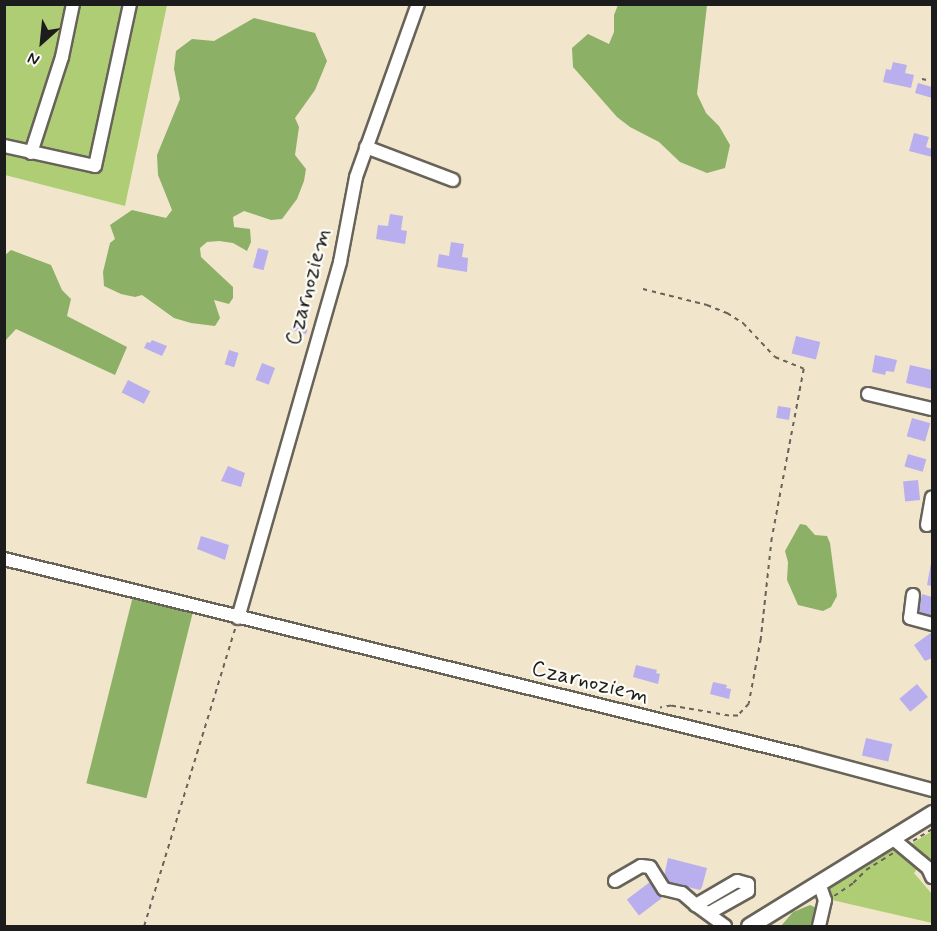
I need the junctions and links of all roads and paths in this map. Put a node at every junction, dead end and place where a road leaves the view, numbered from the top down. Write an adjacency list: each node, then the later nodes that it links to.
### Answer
1 (73, 4): 8 (street)
2 (130, 4): 8 (street)
3 (418, 4): 7 (street, Czarnoziem)
4 (922, 79): 5 (path)
5 (933, 81)
6 (4, 146): 8 (street)
7 (366, 147): 9 (street); 17 (street, Czarnoziem)
8 (31, 153)
9 (453, 180)
10 (643, 289): 19 (path)
11 (868, 394): 12 (street)
12 (933, 409)
13 (933, 497): 14 (street)
14 (927, 525)
15 (4, 559): 17 (street, Czarnoziem)
16 (914, 595): 18 (street)
17 (238, 618): 19 (street, Czarnoziem); 30 (path)
18 (933, 624)
19 (657, 721): 20 (street, Czarnoziem)
20 (933, 790)
21 (933, 813): 23 (main road)
22 (933, 829): 23 (path)
23 (898, 842): 24 (street); 26 (main road); 27 (path)
24 (931, 870)
25 (615, 881): 28 (street)
26 (819, 883): 32 (main road); 33 (street)
27 (831, 898)
28 (696, 905): 29 (street); 29 (street)
29 (709, 914): 31 (street)
30 (144, 927)
31 (725, 927)
32 (749, 927)
33 (819, 927)

